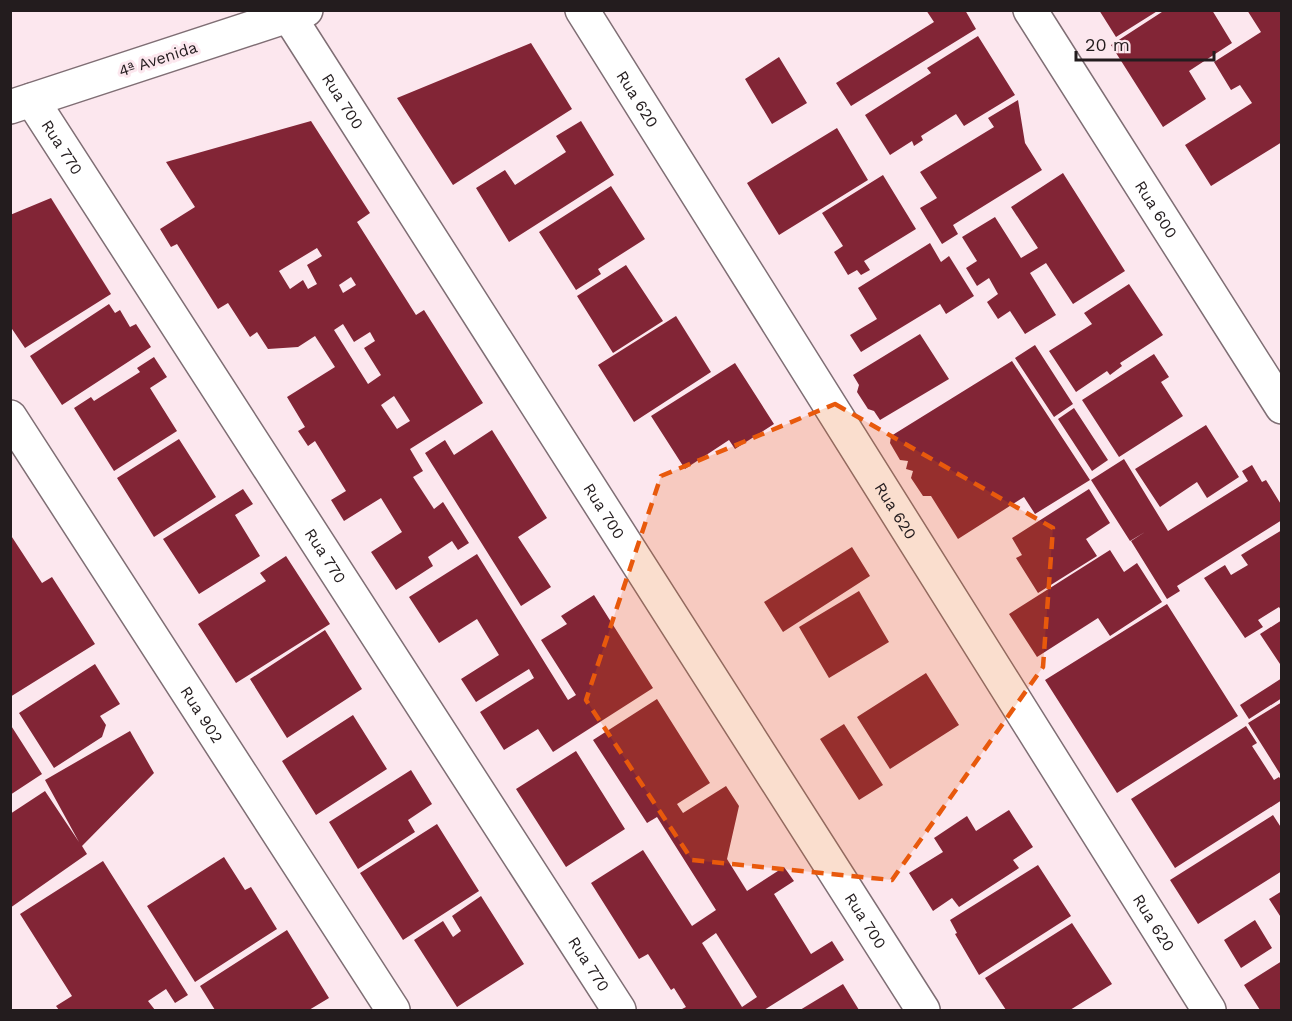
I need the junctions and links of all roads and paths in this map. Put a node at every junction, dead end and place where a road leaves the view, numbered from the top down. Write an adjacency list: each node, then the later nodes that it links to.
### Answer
1 (582, 10): 10 (street, Rua 620)
2 (1030, 10): 5 (street, Rua 600)
3 (293, 12): 4 (street, 4ª Avenida); 9 (street, Rua 700)
4 (21, 104): 8 (street, Rua 770)
5 (1281, 407)
6 (10, 417): 7 (street, Rua 902)
7 (393, 1011)
8 (619, 1011)
9 (923, 1011)
10 (1209, 1011)

